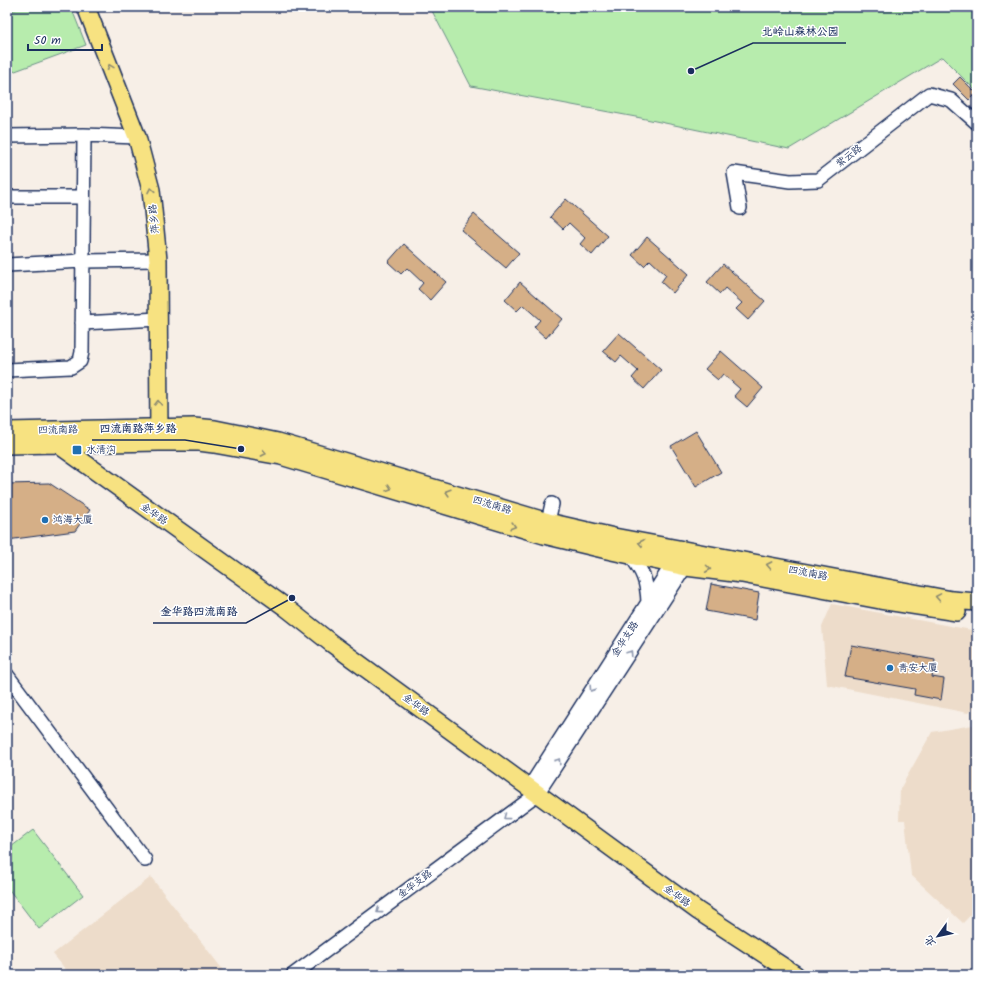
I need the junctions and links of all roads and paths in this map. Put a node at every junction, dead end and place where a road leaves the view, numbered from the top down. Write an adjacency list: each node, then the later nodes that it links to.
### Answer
1 (86, 7): 5 (main road, 萍乡路, one-way to 1)
2 (977, 123): 8 (street, 紫云路)
3 (84, 135): 4 (street); 5 (street); 7 (street)
4 (7, 136)
5 (137, 137): 9 (main road, 萍乡路, one-way to 5)
6 (7, 197): 7 (street)
7 (84, 197): 10 (street)
8 (740, 208)
9 (158, 260): 10 (street); 12 (main road, 萍乡路)
10 (83, 261): 11 (street); 13 (street)
11 (7, 265)
12 (159, 319): 13 (street); 17 (main road, 萍乡路, one-way to 12)
13 (82, 323): 14 (street)
14 (7, 370)
15 (39, 430): 16 (main road, 四流南路); 17 (main road, 四流南路); 19 (main road, 金华路)
16 (7, 431)
17 (158, 436): 19 (main road, 四流南路); 21 (main road, 四流南路)
18 (7, 445): 19 (main road, 四流南路)
19 (58, 445): 28 (main road, 金华路)
20 (552, 504): 21 (street)
21 (546, 529): 22 (main road, 四流南路); 23 (main road, 四流南路, one-way to 21)
22 (630, 555): 23 (main road, 四流南路); 24 (street)
23 (684, 558): 24 (street, 金华支路); 25 (main road, 四流南路, one-way to 23); 26 (main road, 四流南路, one-way to 26); 28 (street, one-way to 23)
24 (648, 602): 28 (street, 金华支路, one-way to 28)
25 (977, 602)
26 (977, 614)
27 (7, 675): 29 (street)
28 (533, 791): 30 (street, 金华支路, one-way to 30); 31 (main road, 金华路)
29 (145, 860)
30 (293, 975)
31 (796, 975)

